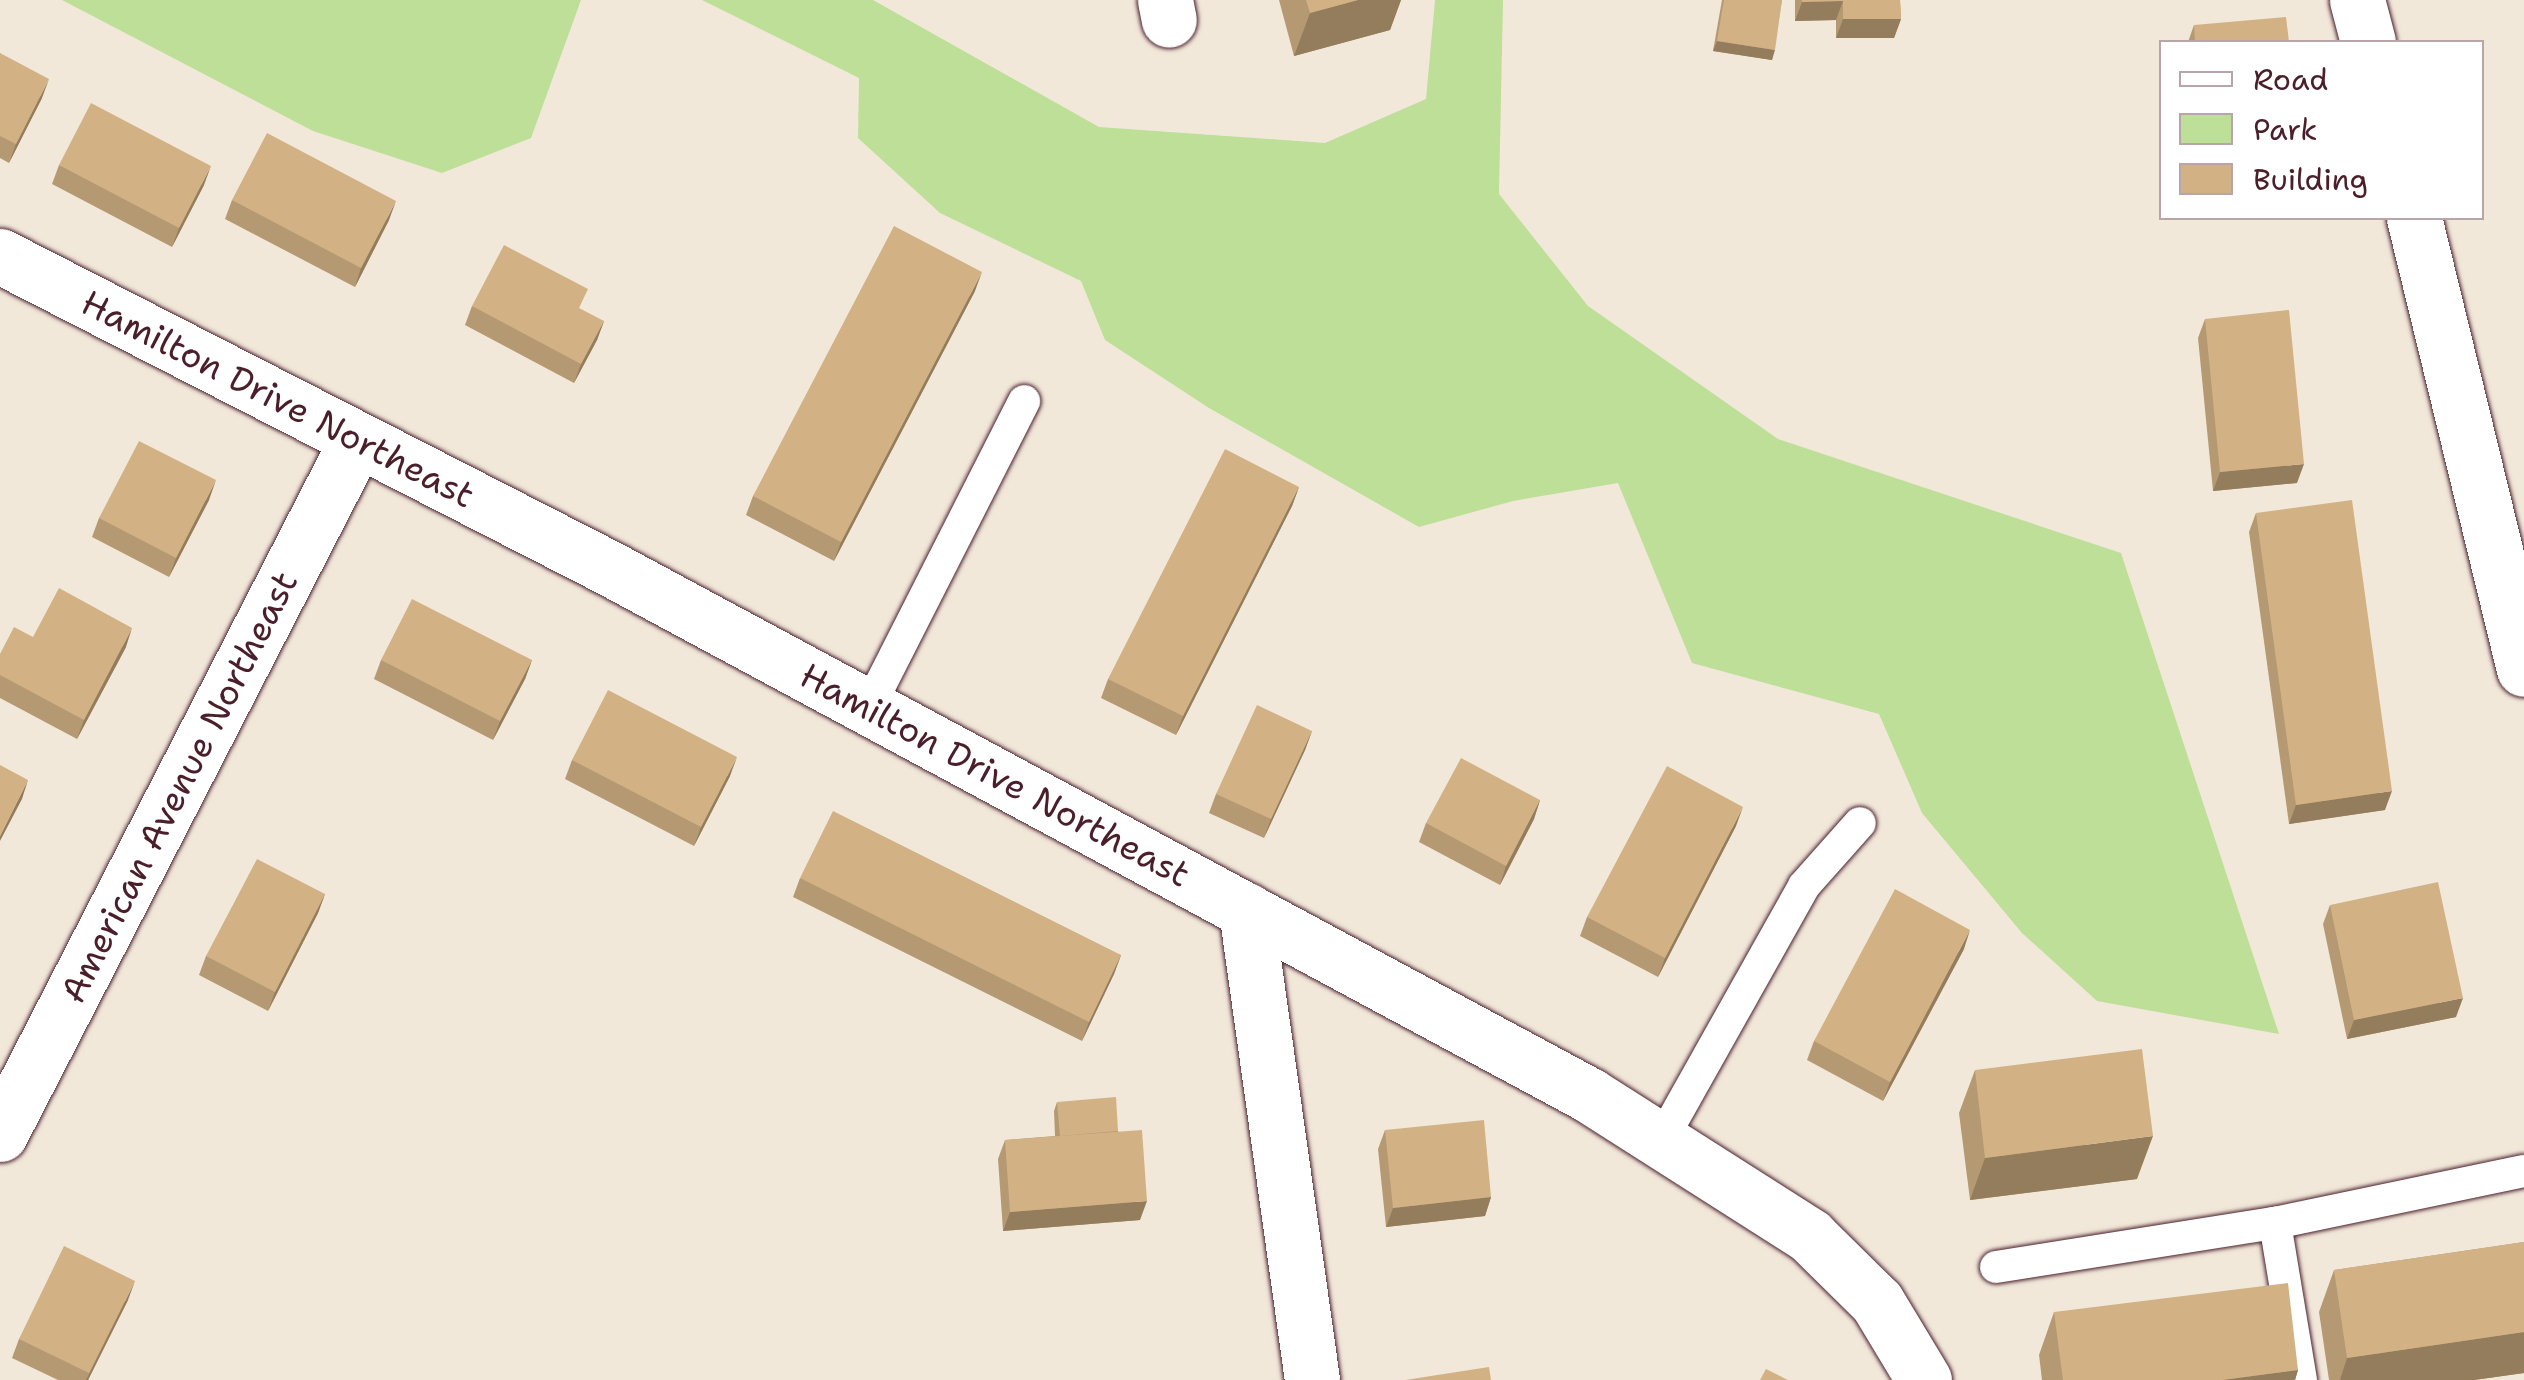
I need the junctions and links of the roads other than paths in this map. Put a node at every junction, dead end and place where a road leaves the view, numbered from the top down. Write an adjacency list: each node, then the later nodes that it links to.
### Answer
1 (2357, 0): 2 (street)
2 (2367, 40)
3 (2414, 220): 7 (street)
4 (0, 256): 6 (street, Hamilton Drive Northeast)
5 (1024, 401): 8 (lane)
6 (358, 440): 8 (street, Hamilton Drive Northeast); 11 (street, American Avenue Northeast)
7 (2524, 669)
8 (869, 707): 10 (street, Hamilton Drive Northeast)
9 (1860, 823): 12 (lane)
10 (1246, 910): 12 (street, Hamilton Drive Northeast); 16 (street)
11 (0, 1134)
12 (1661, 1140): 17 (street, Hamilton Drive Northeast)
13 (2524, 1172): 14 (lane)
14 (2275, 1223): 15 (lane); 18 (lane)
15 (1996, 1266)
16 (1312, 1380)
17 (1924, 1380)
18 (2301, 1380)

